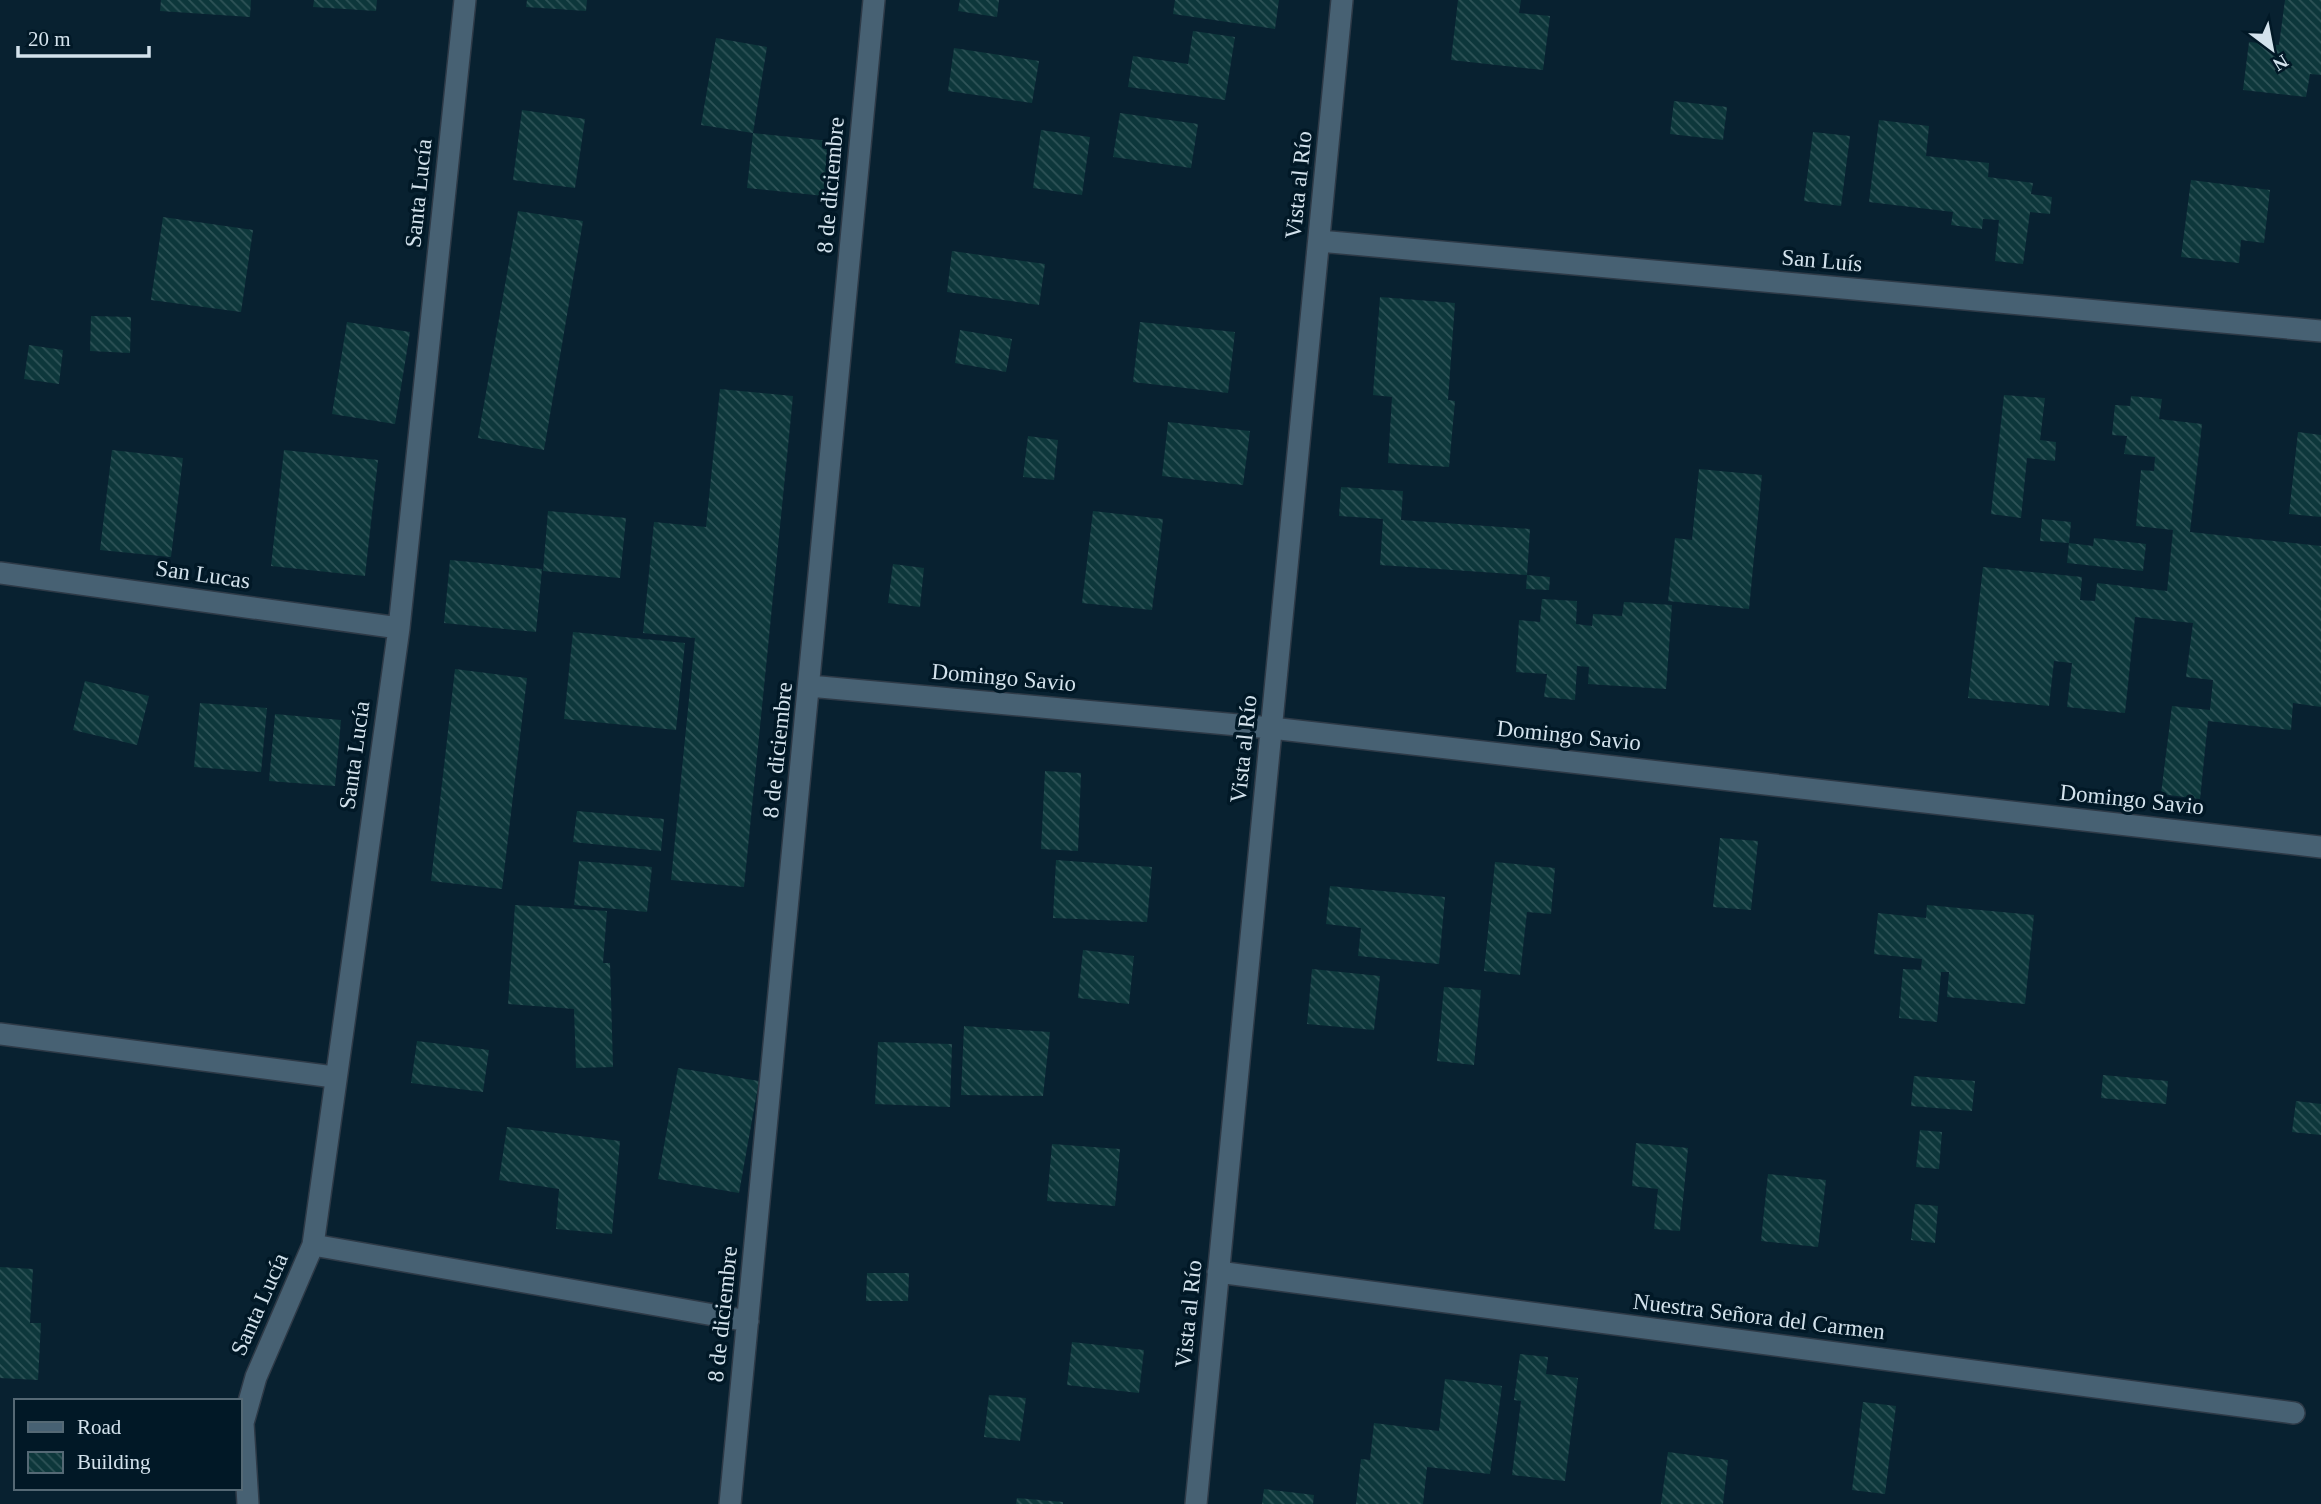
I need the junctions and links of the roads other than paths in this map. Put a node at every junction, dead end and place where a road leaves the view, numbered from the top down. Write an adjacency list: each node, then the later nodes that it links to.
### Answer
1 (465, 0): 7 (street, Santa Lucía)
2 (874, 0): 8 (street, 8 de diciembre)
3 (1342, 0): 4 (street, Vista al Río)
4 (1319, 241): 5 (street, San Luís); 9 (street, Vista al Río)
5 (2321, 331)
6 (0, 573): 7 (street, San Lucas)
7 (399, 628): 12 (street, Santa Lucía)
8 (809, 686): 9 (street, Domingo Savio); 15 (street, 8 de diciembre)
9 (1271, 728): 10 (street, Domingo Savio); 14 (street, Vista al Río)
10 (2321, 847)
11 (0, 1034): 12 (street)
12 (334, 1077): 13 (street, Santa Lucía)
13 (313, 1245): 15 (street); 17 (street, Santa Lucía)
14 (1218, 1272): 16 (street, Nuestra Señora del Carmen); 19 (street, Vista al Río)
15 (748, 1321): 18 (street, 8 de diciembre)
16 (2294, 1413)
17 (248, 1504)
18 (730, 1504)
19 (1196, 1504)

